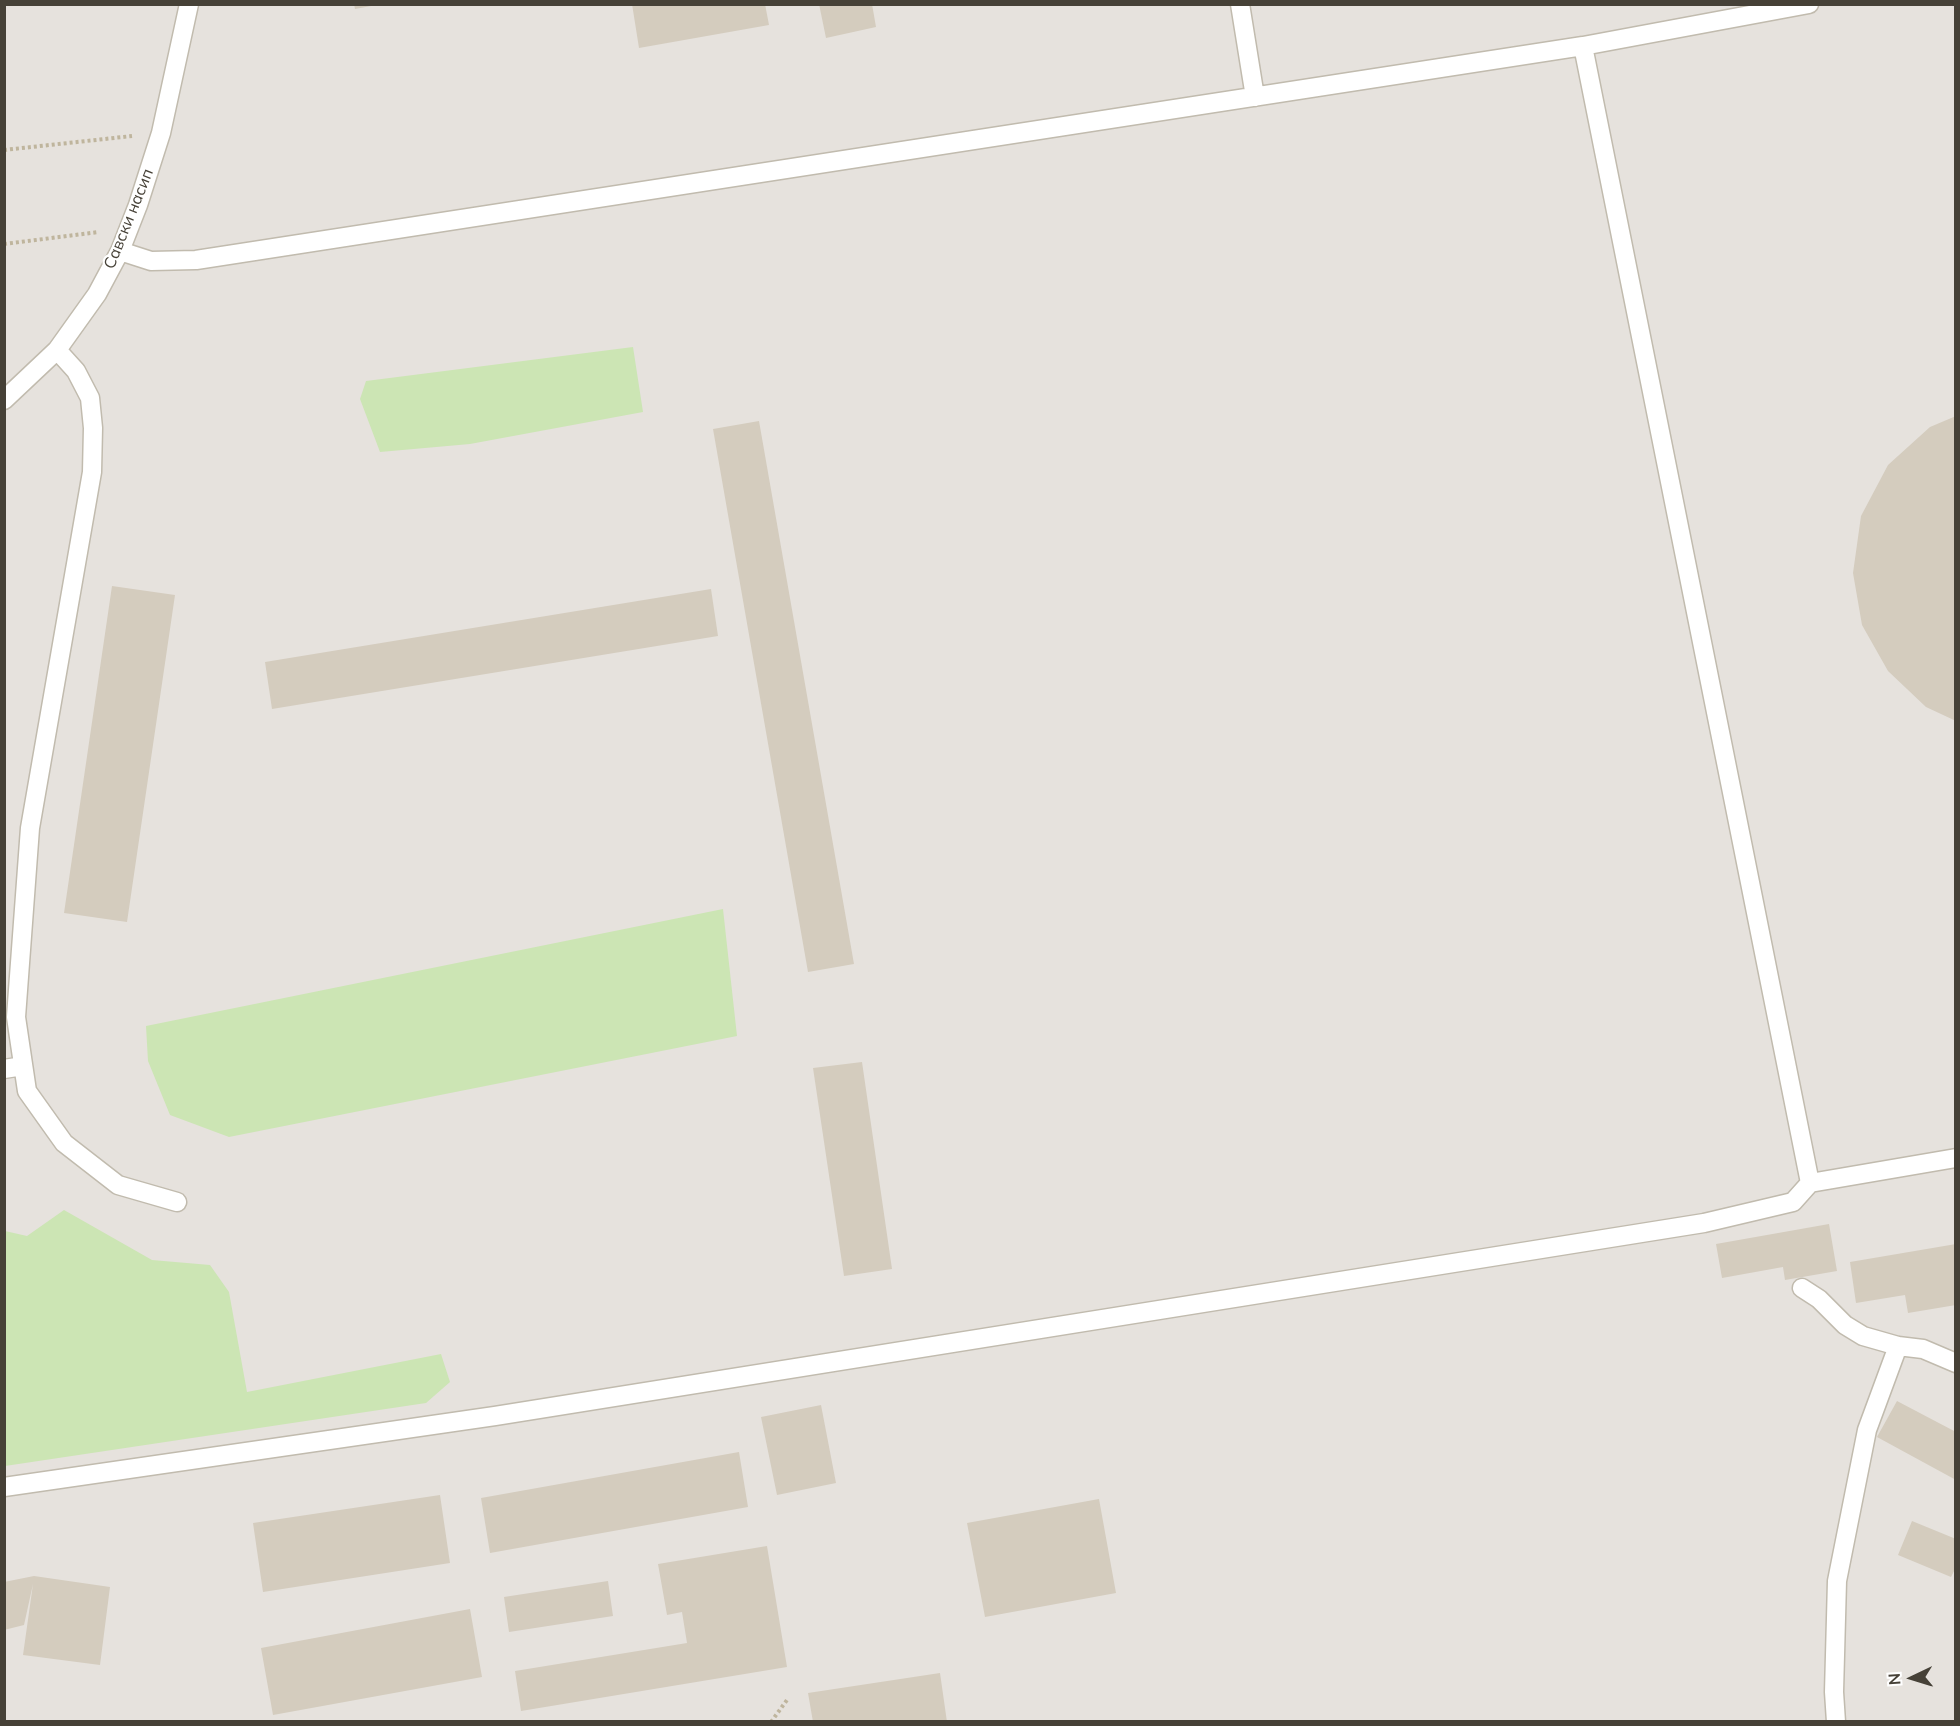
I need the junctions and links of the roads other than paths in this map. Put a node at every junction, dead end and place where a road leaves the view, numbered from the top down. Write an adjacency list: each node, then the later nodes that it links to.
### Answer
1 (189, 4): 6 (lane, Савски насип)
2 (1240, 4): 5 (lane)
3 (1809, 4): 4 (lane)
4 (1583, 46): 5 (lane); 12 (lane)
5 (1255, 97): 6 (lane)
6 (120, 251): 7 (lane, Савски насип)
7 (57, 350): 8 (lane, Савски насип); 9 (lane)
8 (4, 400)
9 (23, 1066): 10 (lane); 13 (lane)
10 (4, 1069)
11 (1956, 1158): 12 (lane)
12 (1810, 1183): 17 (lane)
13 (177, 1202)
14 (1802, 1288): 15 (lane)
15 (1899, 1346): 16 (lane); 18 (lane)
16 (1956, 1363)
17 (4, 1487)
18 (1836, 1722)

